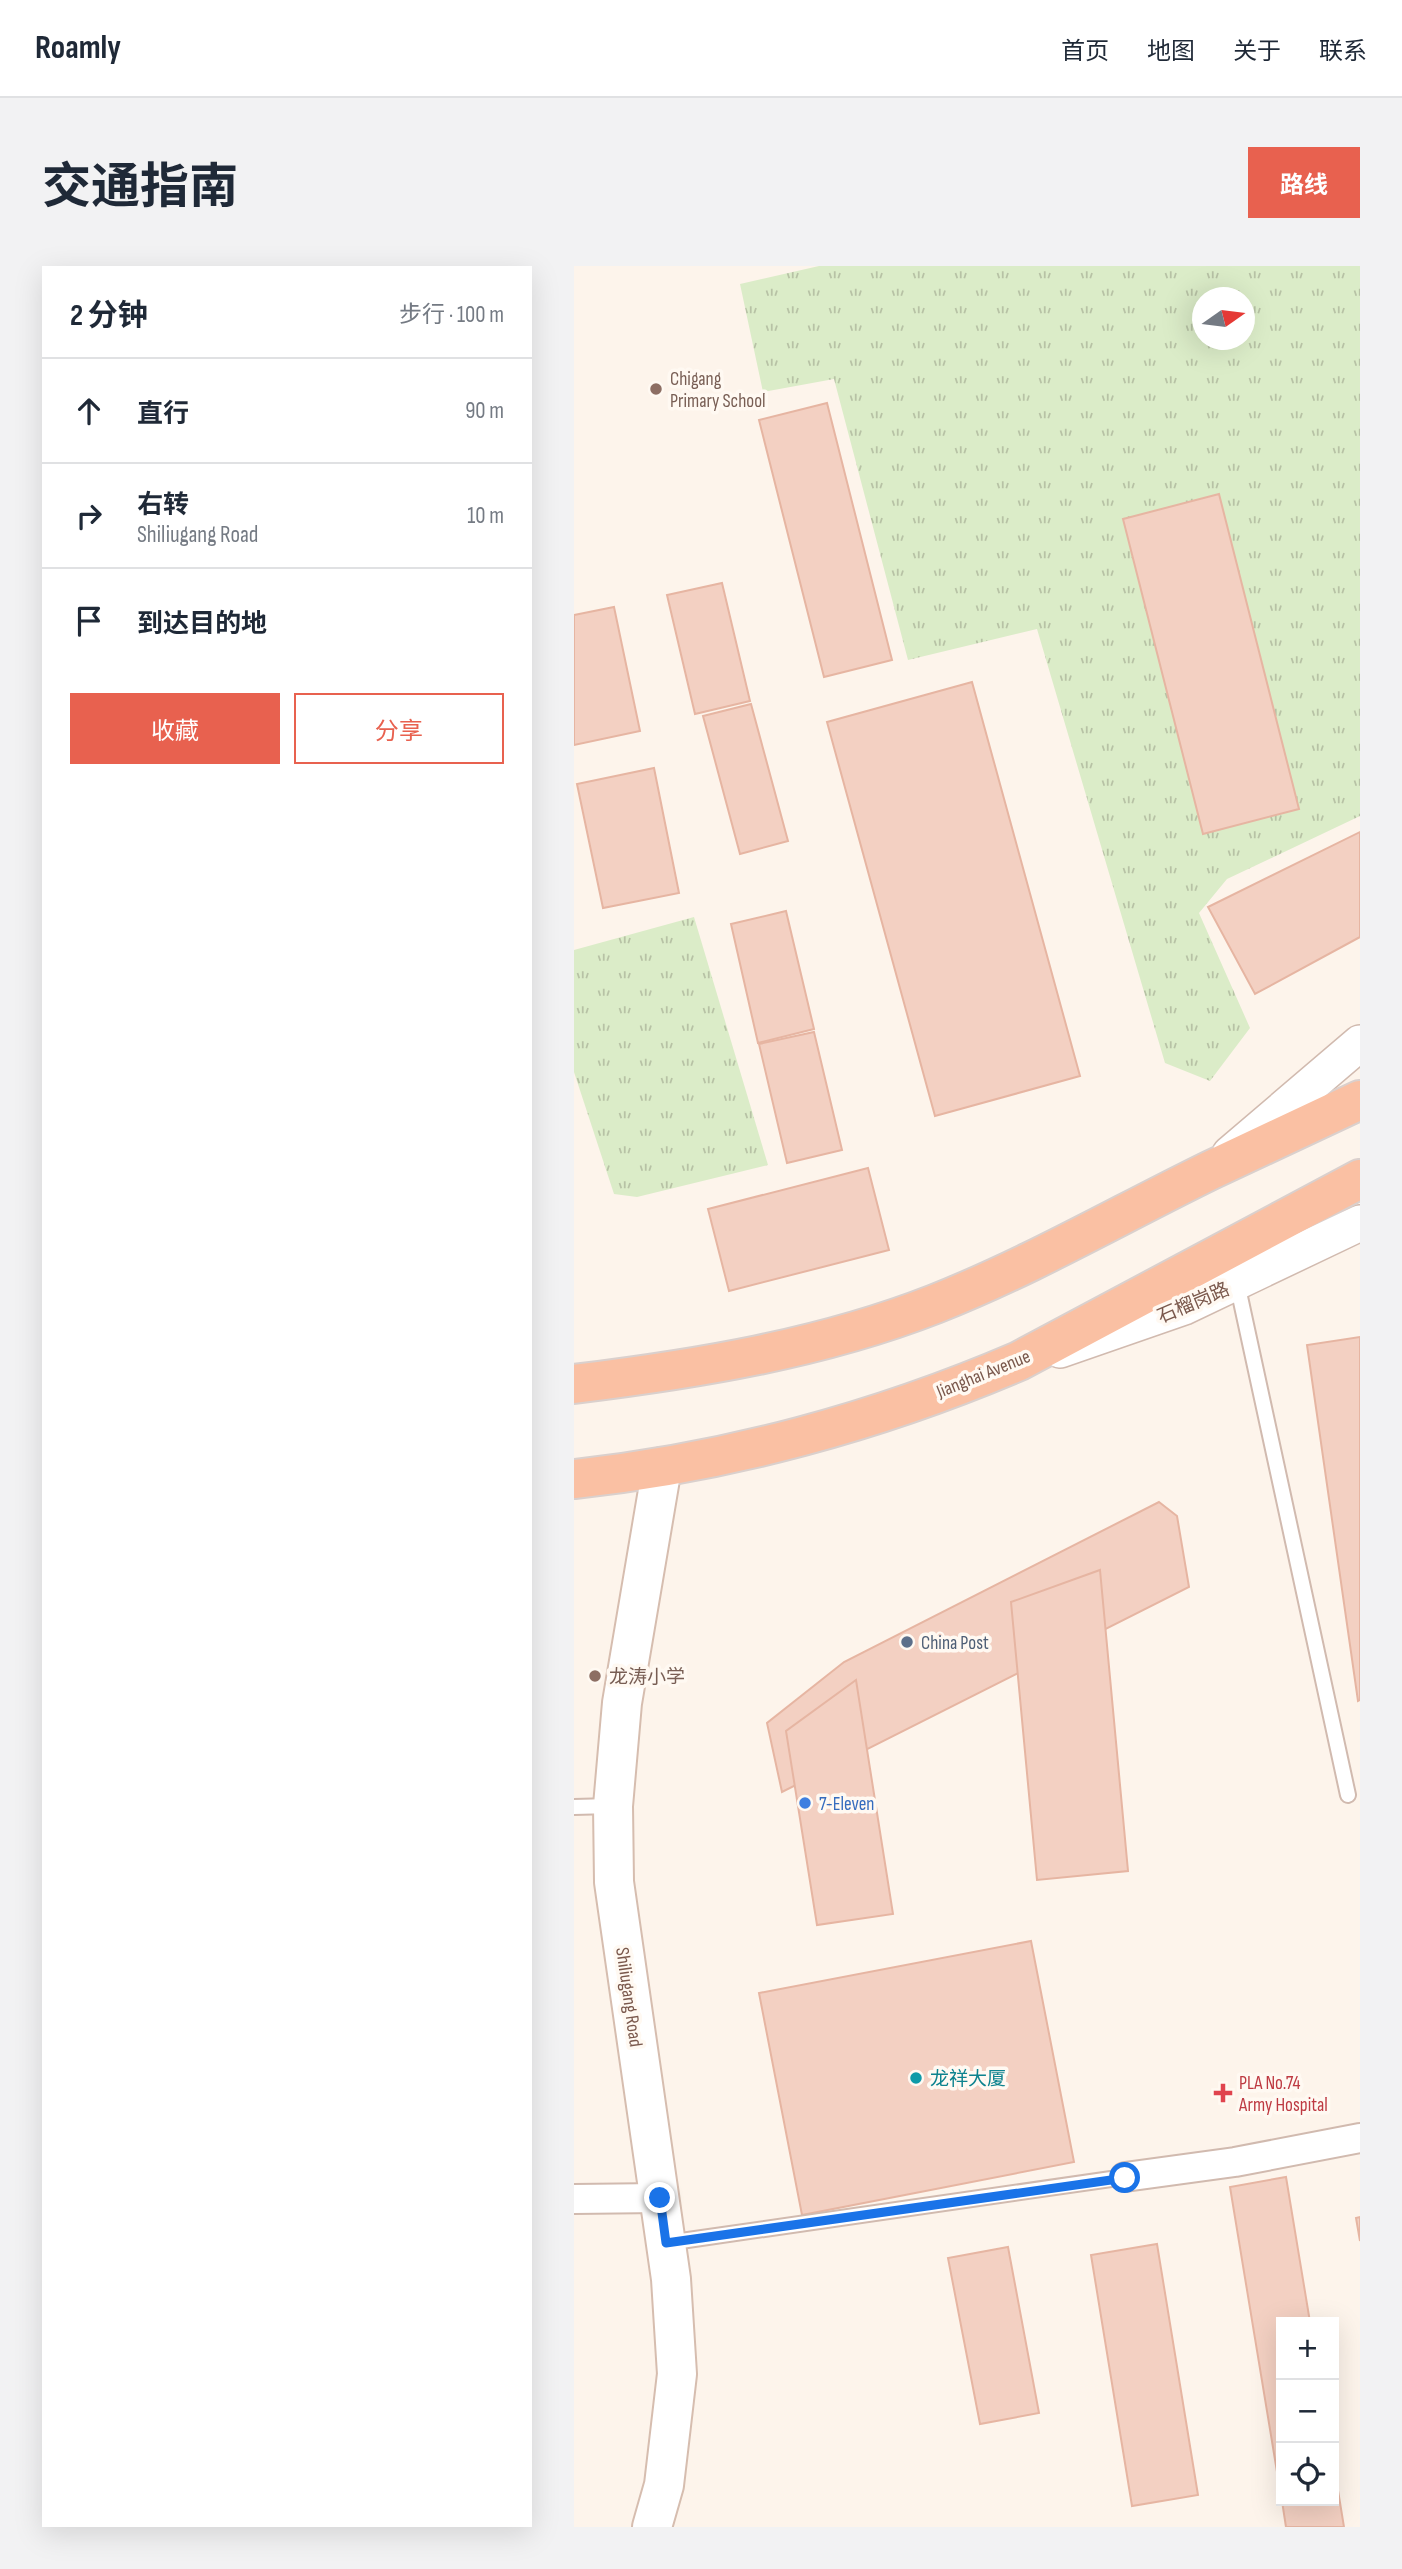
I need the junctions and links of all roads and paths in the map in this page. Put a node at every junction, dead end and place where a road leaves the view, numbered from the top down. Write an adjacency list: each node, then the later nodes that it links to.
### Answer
1 (1360, 1043): 3 (street)
2 (1360, 1100): 3 (highway)
3 (1212, 1170): 8 (highway)
4 (1360, 1179): 7 (highway, Jianghai Avenue)
5 (1360, 1223): 6 (street, 石榴岗路)
6 (1237, 1283): 7 (street, 石榴岗路); 11 (lane)
7 (1019, 1361): 9 (highway, Jianghai Avenue)
8 (574, 1384)
9 (662, 1466): 10 (highway, Jianghai Avenue); 12 (main road, Shiliugang Road)
10 (574, 1479)
11 (1348, 1795)
12 (612, 1806): 13 (lane); 16 (main road, Shiliugang Road)
13 (574, 1807)
14 (1360, 2138): 15 (street)
15 (1125, 2178): 18 (lane)
16 (660, 2198): 17 (street); 18 (main road, Shiliugang Road)
17 (574, 2199)
18 (666, 2243): 19 (main road, Shiliugang Road)
19 (652, 2527)

